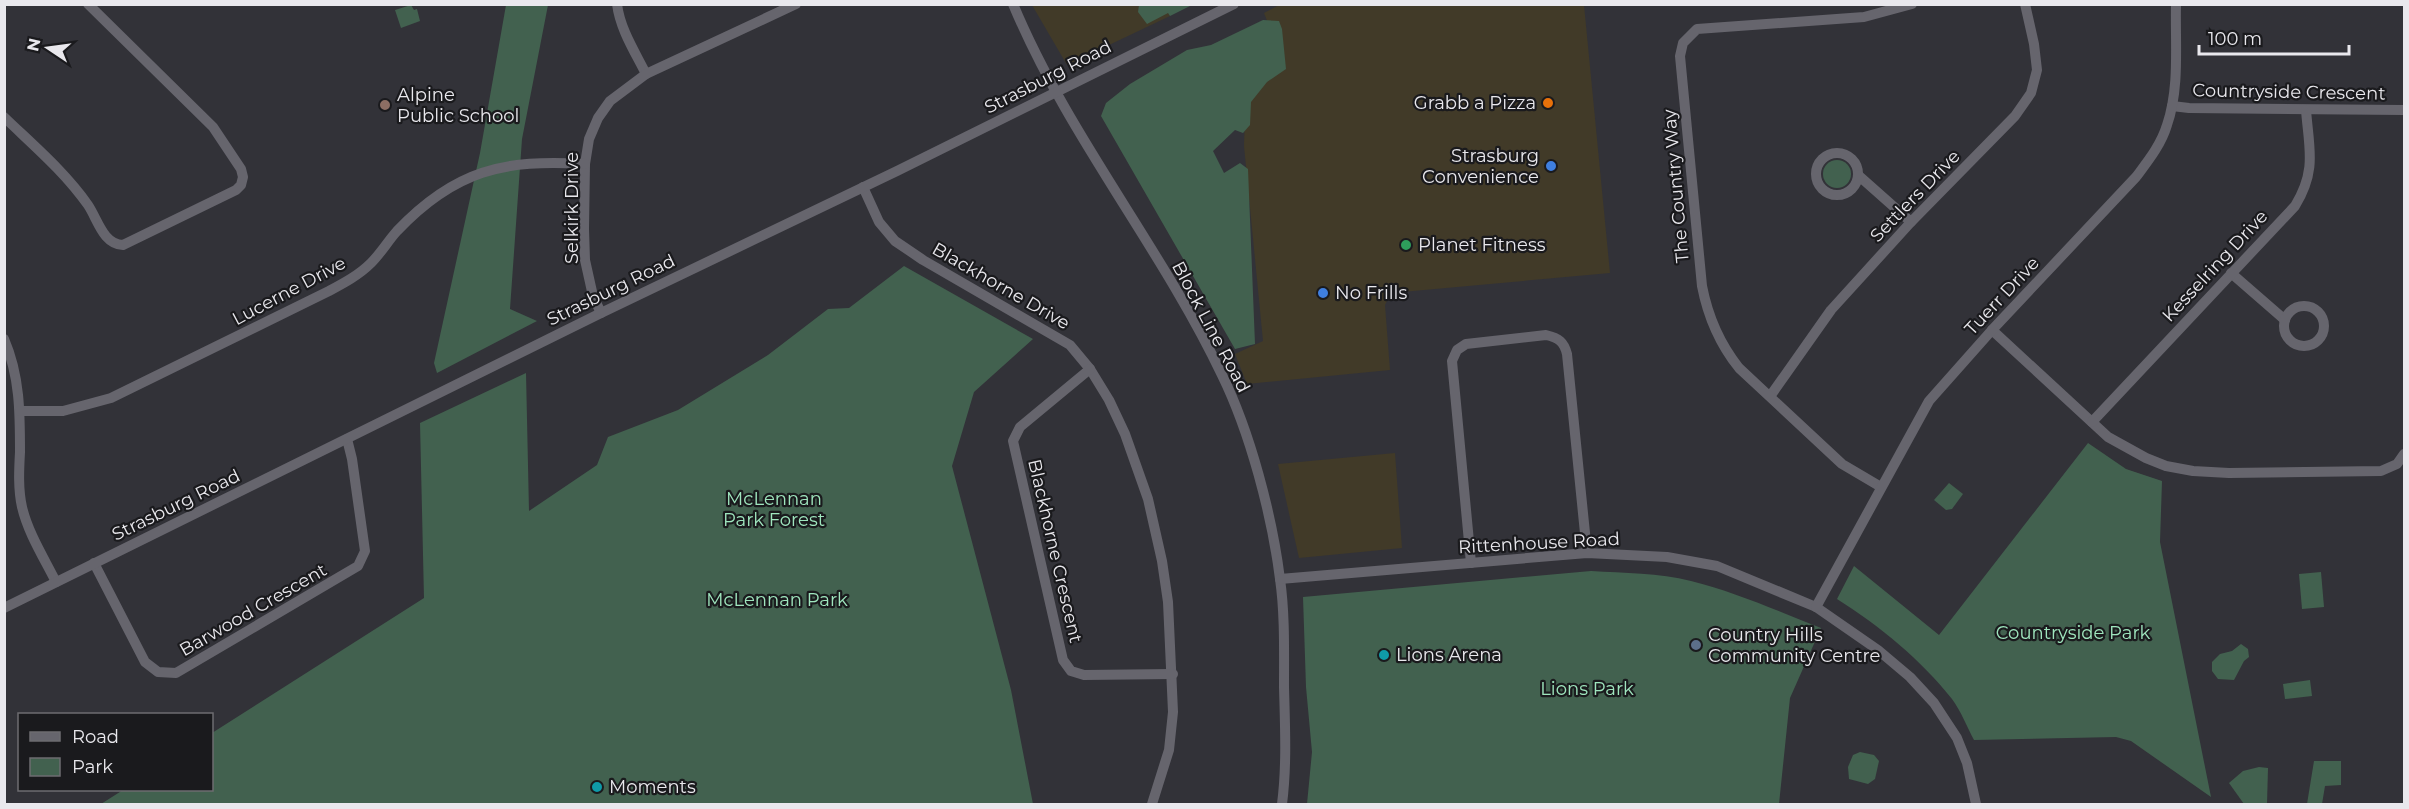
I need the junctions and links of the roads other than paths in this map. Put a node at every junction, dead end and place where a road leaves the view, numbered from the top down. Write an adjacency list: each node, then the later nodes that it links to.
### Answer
1 (88, 4): 14 (street)
2 (617, 4): 9 (street)
3 (796, 4): 9 (street, Selkirk Drive)
4 (1013, 4): 10 (street, Block Line Road)
5 (1234, 4): 10 (street, Strasburg Road)
6 (1912, 4): 25 (street, The Country Way)
7 (2025, 4): 18 (street, Settlers Drive)
8 (2176, 4): 11 (street, Tuerr Drive)
9 (646, 74): 15 (street, Selkirk Drive)
10 (1055, 91): 17 (street, Strasburg Road); 34 (street, Block Line Road)
11 (2172, 106): 12 (street, Countryside Crescent); 22 (street, Tuerr Drive)
12 (2306, 110): 13 (street, Countryside Crescent); 19 (street, Kesselring Drive)
13 (2404, 110)
14 (4, 117)
15 (585, 164): 20 (street, Selkirk Drive); 26 (street, Lucerne Drive)
16 (1858, 175): 16 (street); 18 (street)
17 (863, 188): 20 (street, Strasburg Road); 24 (street, Blackhorne Drive)
18 (1911, 222): 25 (street, Settlers Drive)
19 (2231, 273): 21 (street); 27 (street, Kesselring Drive)
20 (601, 313): 28 (street, Strasburg Road)
21 (2285, 320)
22 (1992, 330): 27 (street); 30 (street, Tuerr Drive)
23 (4, 339): 26 (street)
24 (1090, 369): 38 (street, Blackhorne Drive); 38 (street, Blackhorne Crescent)
25 (1771, 395): 30 (street, The Country Way)
26 (20, 411): 35 (street)
27 (2091, 422): 29 (street)
28 (347, 439): 32 (street, Strasburg Road); 32 (street, Barwood Crescent)
29 (2404, 454)
30 (1881, 487): 36 (street, Tuerr Drive)
31 (1587, 553): 33 (street, Rittenhouse Road); 33 (street); 36 (street, Rittenhouse Road)
32 (94, 563): 35 (street, Strasburg Road)
33 (1471, 563): 34 (street, Rittenhouse Road)
34 (1280, 579): 40 (street, Block Line Road)
35 (56, 582): 37 (street, Strasburg Road)
36 (1816, 607): 41 (street, Rittenhouse Road)
37 (4, 608)
38 (1173, 674): 39 (street, Blackhorne Drive)
39 (1152, 804)
40 (1282, 804)
41 (1976, 804)

